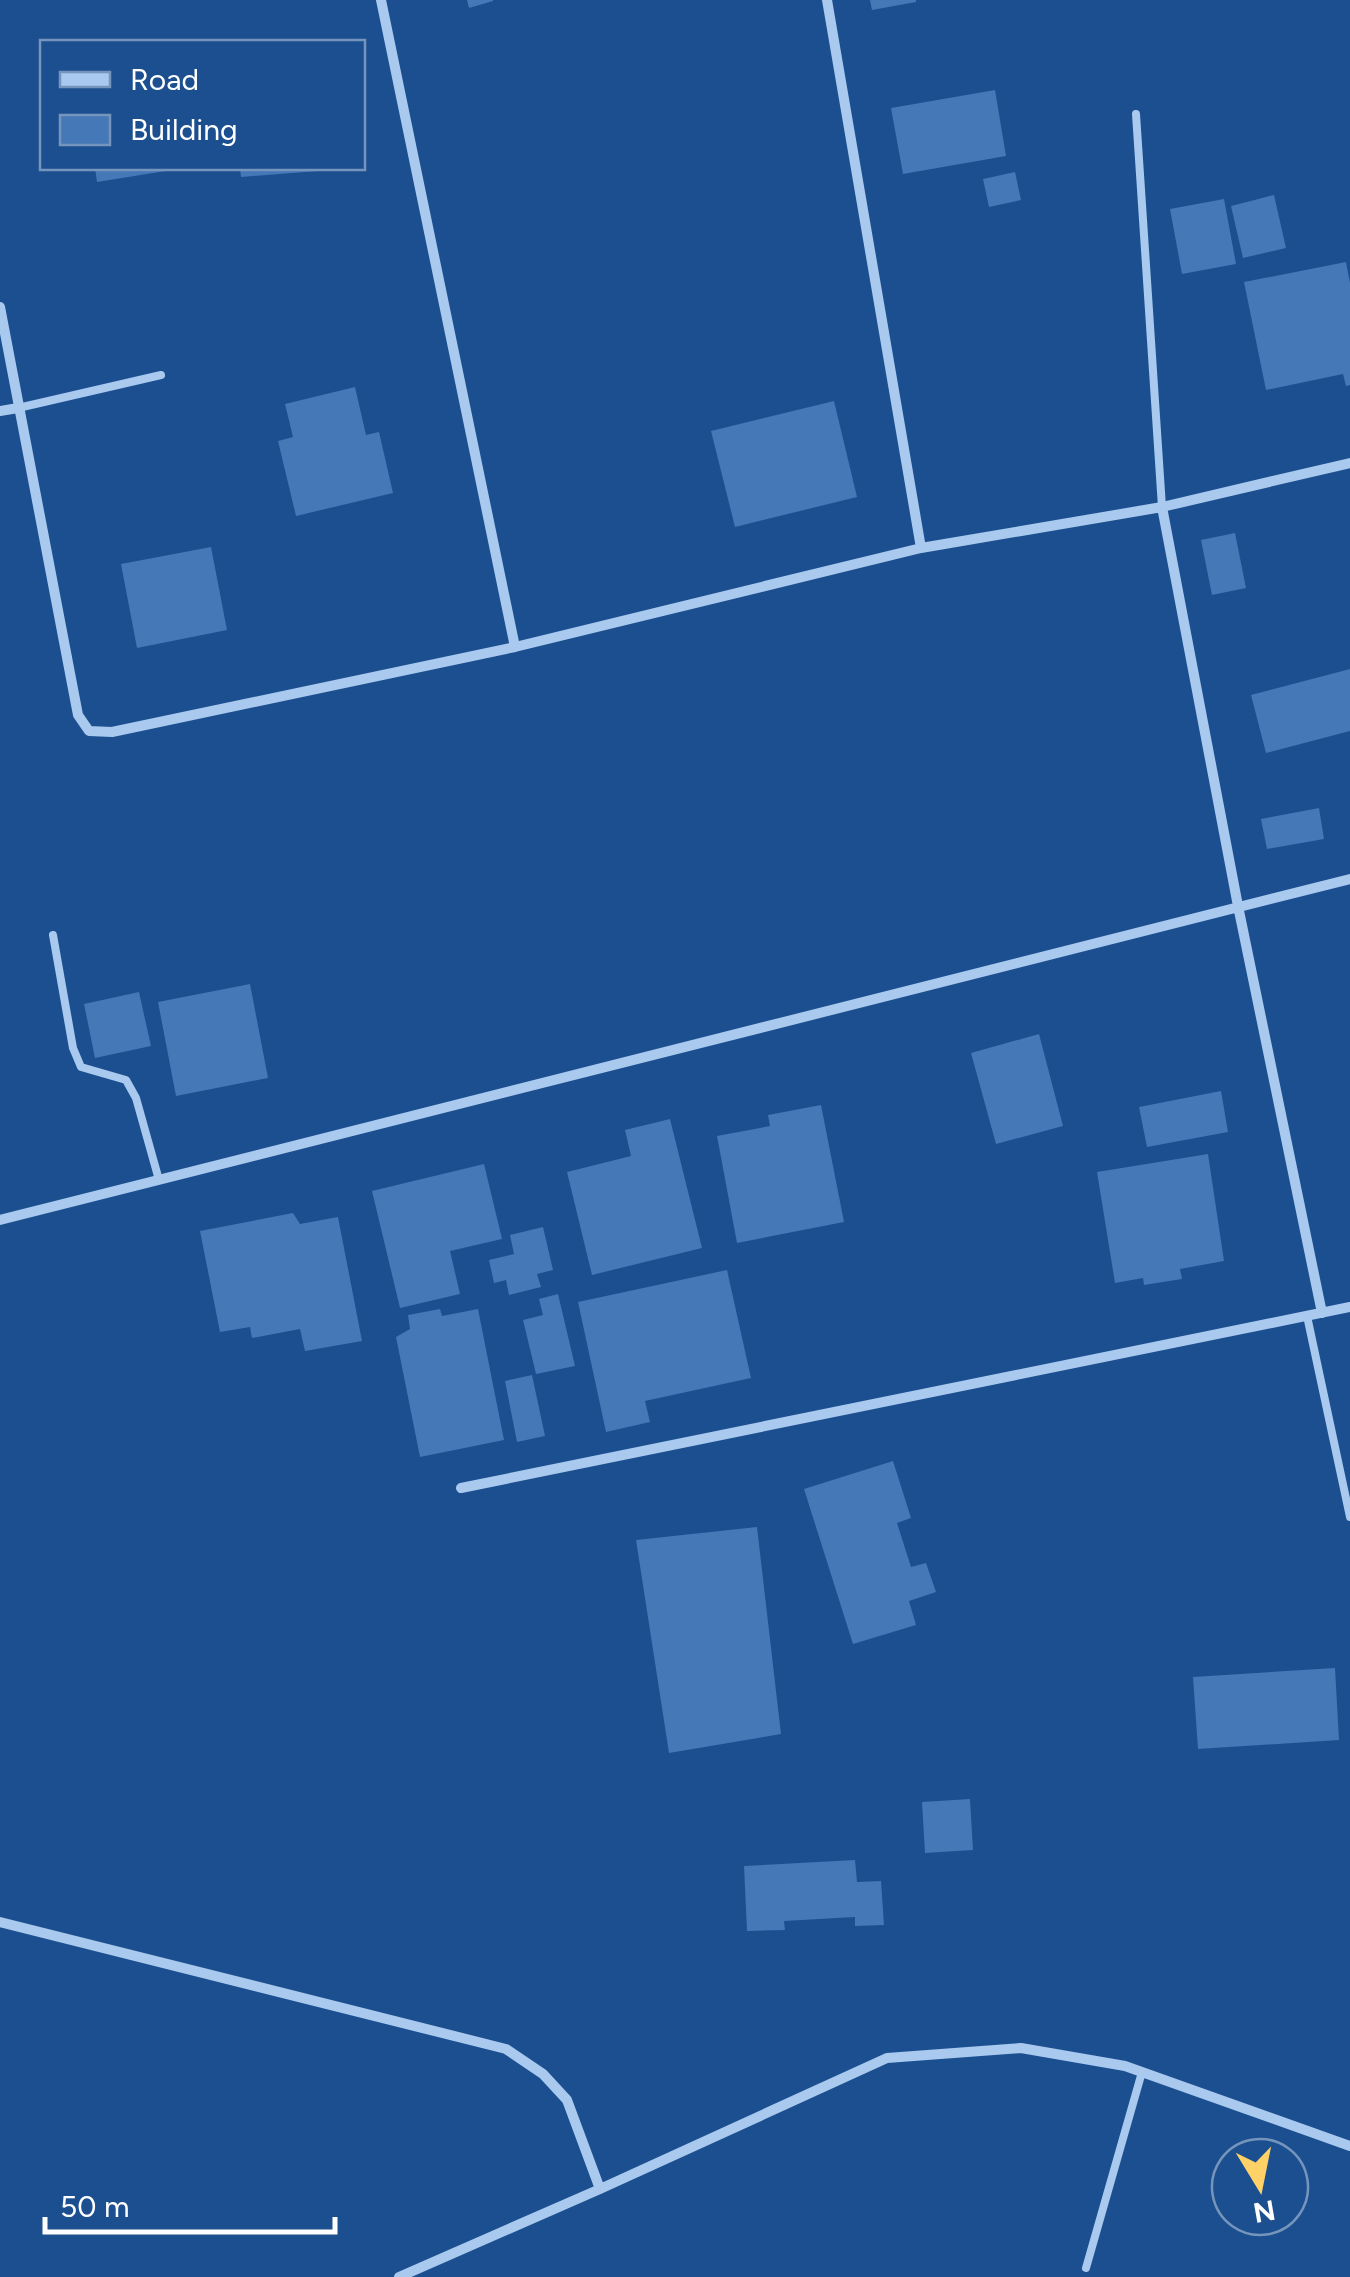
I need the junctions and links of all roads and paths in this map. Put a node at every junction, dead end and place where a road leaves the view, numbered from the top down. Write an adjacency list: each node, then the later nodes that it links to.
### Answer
1 (381, 0): 11 (street)
2 (827, 0): 10 (street)
3 (1136, 114): 9 (lane)
4 (0, 307): 6 (street)
5 (161, 375): 6 (lane)
6 (18, 408): 7 (street); 11 (street)
7 (0, 411)
8 (1350, 463): 9 (street)
9 (1162, 507): 10 (street); 13 (street)
10 (921, 548): 11 (street)
11 (515, 647)
12 (1350, 879): 13 (street)
13 (1238, 906): 15 (street); 18 (street)
14 (53, 935): 15 (lane)
15 (159, 1180): 16 (street)
16 (0, 1220)
17 (1350, 1307): 18 (street)
18 (1322, 1314): 19 (street)
19 (1307, 1316): 20 (street); 21 (lane)
20 (462, 1488)
21 (1350, 1518)
22 (0, 1922): 25 (street)
23 (1142, 2072): 24 (street); 25 (street); 26 (lane)
24 (1350, 2146)
25 (600, 2190): 27 (street)
26 (1086, 2268)
27 (399, 2277)

